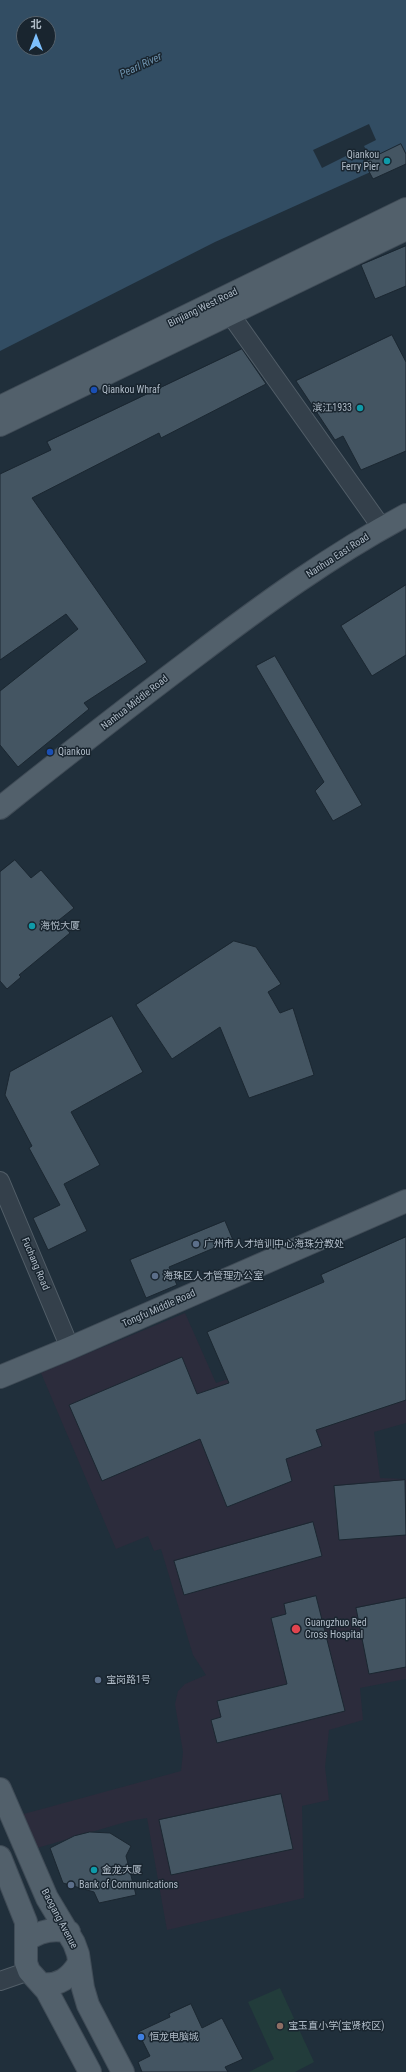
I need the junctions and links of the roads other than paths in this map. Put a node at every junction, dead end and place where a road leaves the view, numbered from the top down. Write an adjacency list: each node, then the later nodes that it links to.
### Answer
1 (406, 209): 4 (main road, Binjiang West Road)
2 (406, 229): 3 (main road, Binjiang West Road)
3 (230, 314): 5 (main road, Binjiang West Road); 7 (street)
4 (0, 408)
5 (0, 425)
6 (406, 515): 7 (main road, Nanhua East Road)
7 (382, 528): 8 (main road, Nanhua East Road)
8 (271, 600): 9 (main road, Nanhua Middle Road)
9 (0, 808)
10 (0, 1181): 12 (street, Fuchang Road)
11 (406, 1201): 12 (main road, Tongfu Middle Road)
12 (70, 1348): 13 (main road, Tongfu Middle Road)
13 (0, 1377)
14 (0, 1789): 16 (main road, Baogang Avenue)
15 (0, 1857): 17 (main road)
16 (69, 1932): 17 (main road); 18 (main road, Baogang Avenue)
17 (26, 1941): 19 (main road)
18 (79, 1963): 19 (main road); 22 (main road, Baogang Avenue)
19 (35, 1977): 20 (street); 21 (main road)
20 (0, 1981)
21 (90, 2072)
22 (123, 2072)

